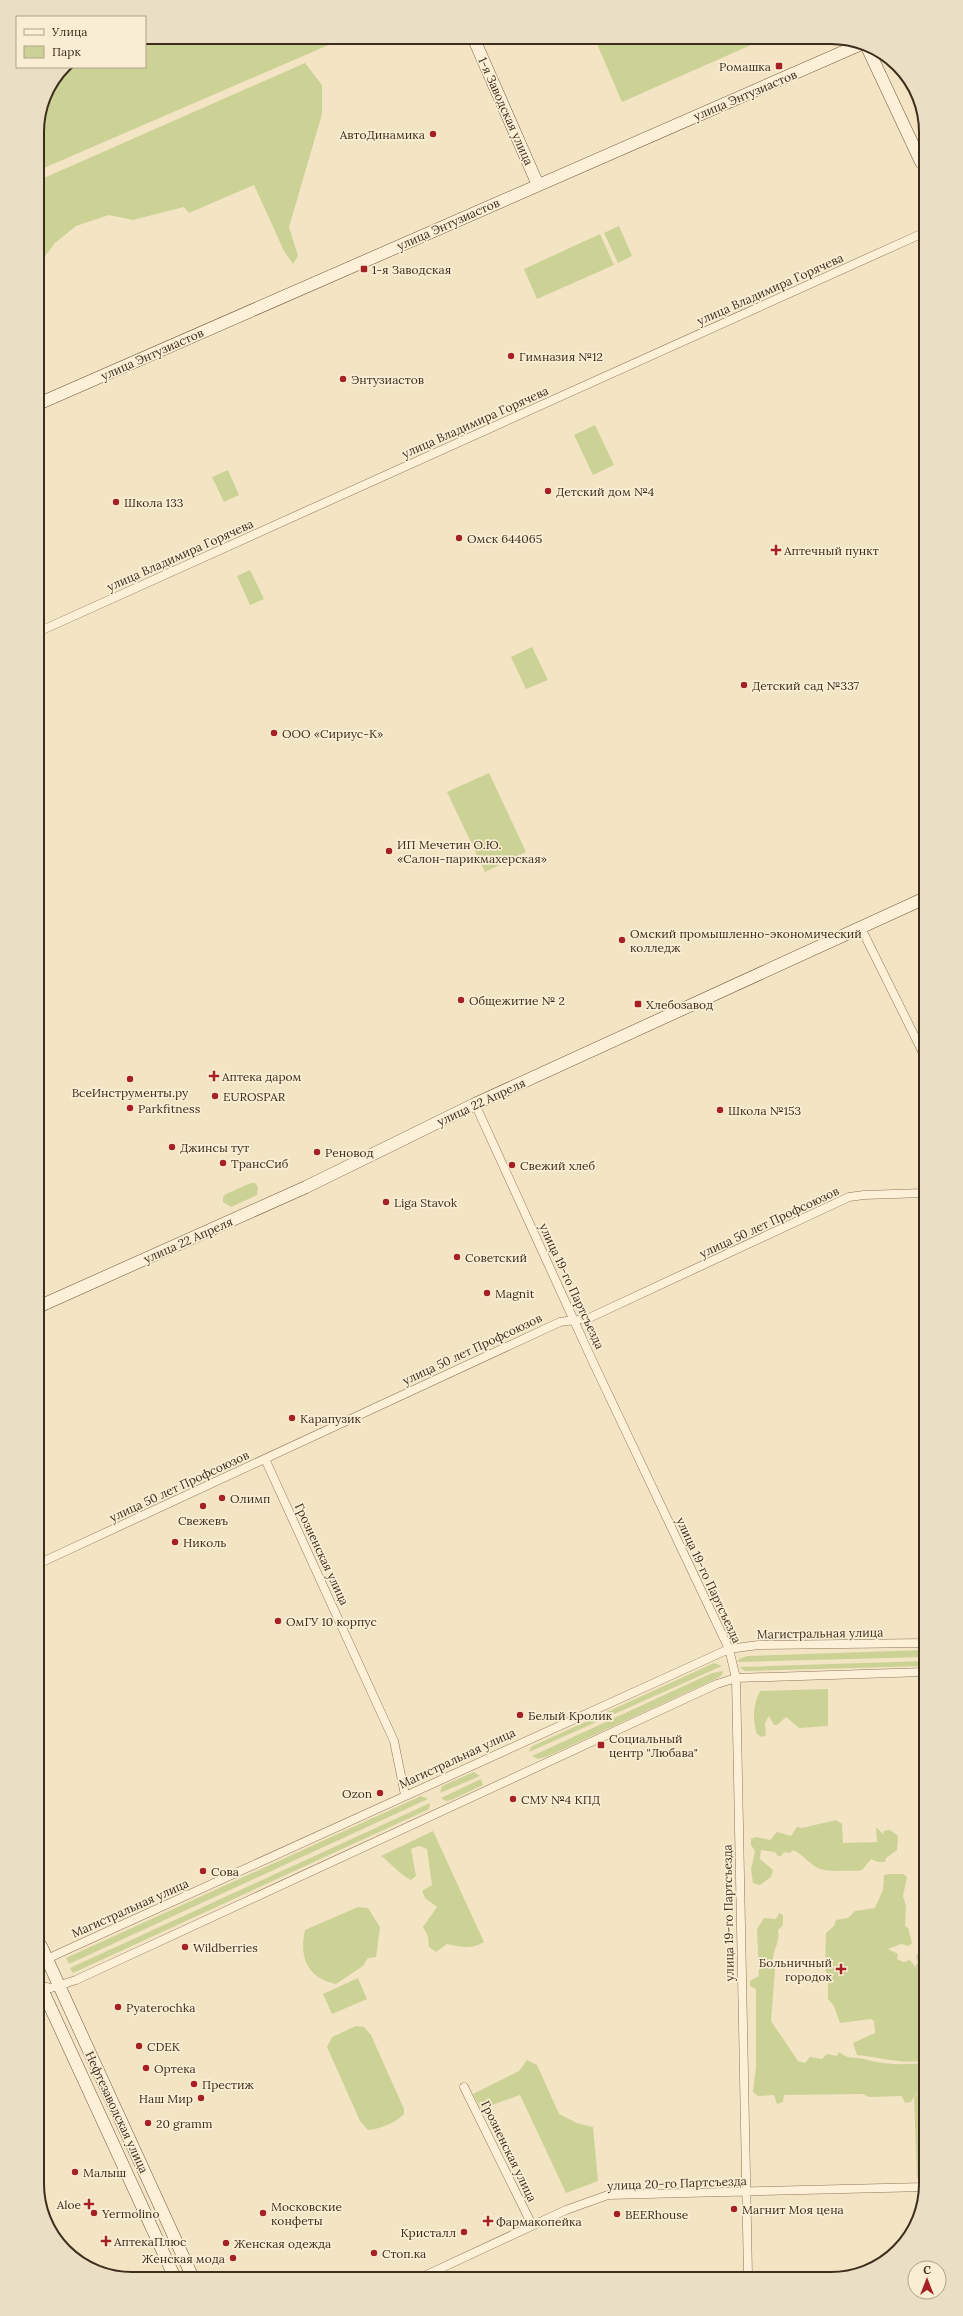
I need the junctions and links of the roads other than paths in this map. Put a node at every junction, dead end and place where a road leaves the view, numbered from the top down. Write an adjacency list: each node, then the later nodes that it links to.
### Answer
1 (476, 44): 5 (main road, 1-я Заводская улица)
2 (854, 47): 5 (main road, улица Энтузиастов)
3 (870, 54): 4 (main road)
4 (919, 158)
5 (538, 185): 7 (main road, улица Энтузиастов)
6 (919, 235): 8 (street, улица Владимира Горячева)
7 (44, 401)
8 (44, 629)
9 (919, 901): 10 (main road, улица 22 Апреля)
10 (861, 928): 11 (street); 12 (main road, улица 22 Апреля)
11 (919, 1045)
12 (475, 1104): 14 (main road, улица 22 Апреля); 15 (street, улица 19-го Партсъезда)
13 (919, 1193): 15 (street, улица 50 лет Профсоюзов)
14 (44, 1304)
15 (573, 1318): 16 (street, улица 50 лет Профсоюзов); 19 (street, улица 19-го Партсъезда)
16 (264, 1459): 17 (street, улица 50 лет Профсоюзов); 22 (street, Грозненская улица)
17 (44, 1561)
18 (919, 1643): 19 (street, Магистральная улица)
19 (728, 1649): 21 (street, улица 19-го Партсъезда); 22 (street, Магистральная улица)
20 (919, 1672): 21 (street)
21 (736, 1678): 24 (street); 29 (street, улица 19-го Партсъезда)
22 (405, 1795): 23 (street, Магистральная улица)
23 (44, 1962): 24 (main road, Нефтезаводская улица)
24 (60, 1986): 25 (street); 32 (main road, Нефтезаводская улица)
25 (44, 1987)
26 (44, 1994): 31 (main road, Нефтезаводская улица)
27 (464, 2087): 30 (street, Грозненская улица)
28 (919, 2188): 29 (street, улица 20-го Партсъезда)
29 (746, 2192): 30 (street, улица 20-го Партсъезда); 34 (street, улица 19-го Партсъезда)
30 (532, 2225): 33 (street, улица 20-го Партсъезда)
31 (172, 2272)
32 (190, 2272)
33 (433, 2272)
34 (748, 2272)

